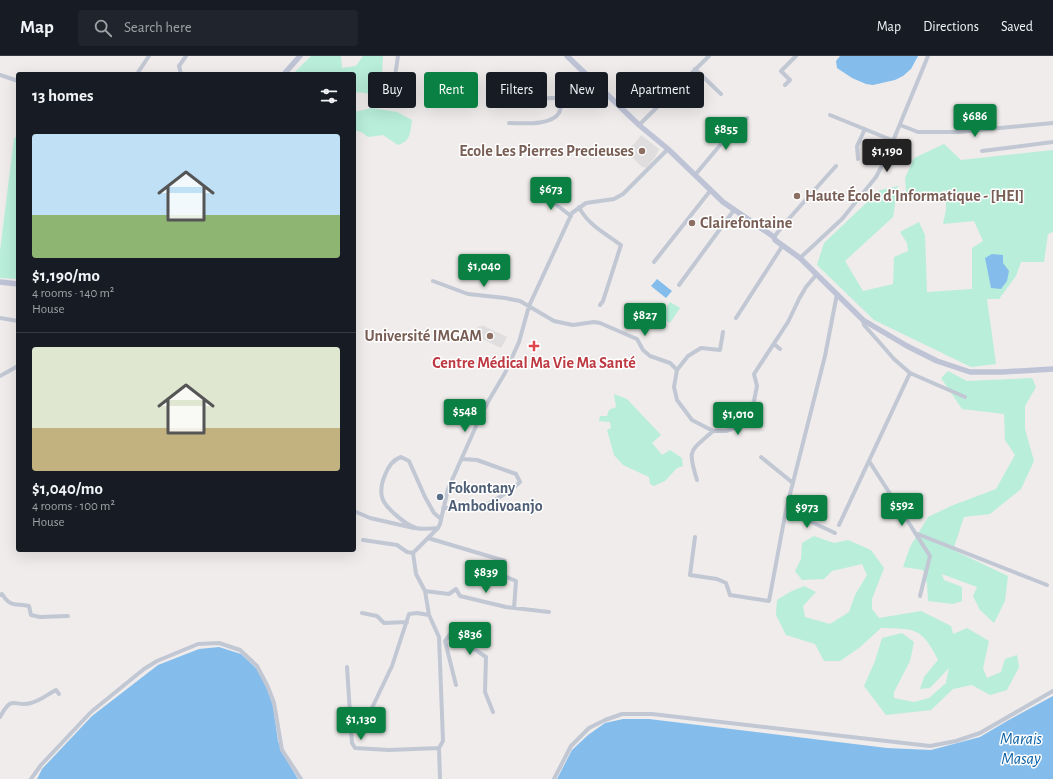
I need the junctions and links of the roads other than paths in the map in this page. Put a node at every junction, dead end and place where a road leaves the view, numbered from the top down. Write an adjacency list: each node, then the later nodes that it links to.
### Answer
1 (149, 56): 10 (street)
2 (186, 56): 11 (street)
3 (300, 56): 12 (main road)
4 (398, 56): 13 (street)
5 (567, 56): 14 (main road)
6 (709, 56): 9 (street)
7 (796, 56): 17 (street)
8 (928, 56): 26 (street)
9 (695, 69): 18 (street); 25 (street)
10 (138, 72)
11 (180, 72)
12 (286, 72)
13 (396, 72)
14 (584, 72)
15 (0, 75): 16 (street)
16 (16, 80)
17 (785, 85)
18 (721, 94)
19 (608, 95): 25 (main road)
20 (561, 108): 23 (street)
21 (830, 114): 27 (street)
22 (747, 118): 34 (street)
23 (509, 123)
24 (1053, 123): 26 (street)
25 (640, 125): 30 (main road)
26 (900, 125): 28 (street)
27 (865, 129): 28 (street); 32 (street)
28 (894, 140): 42 (street)
29 (1053, 142): 31 (street)
30 (668, 149): 34 (main road); 37 (street)
31 (982, 151)
32 (858, 159)
33 (836, 166): 40 (street)
34 (696, 176): 35 (main road)
35 (710, 191): 38 (main road); 43 (street)
36 (541, 194): 39 (street)
37 (579, 207): 39 (street); 50 (street)
38 (734, 210): 40 (main road); 48 (street)
39 (571, 216): 51 (street)
40 (774, 237): 41 (main road)
41 (783, 245): 42 (main road); 53 (street)
42 (800, 258): 44 (main road)
43 (654, 262)
44 (817, 274): 49 (main road); 57 (street)
45 (0, 282): 47 (main road)
46 (433, 282): 51 (street)
47 (16, 284)
48 (679, 284)
49 (837, 294): 54 (main road); 70 (street)
50 (600, 305)
51 (529, 306): 61 (street); 67 (street)
52 (0, 318): 55 (street)
53 (736, 318)
54 (863, 320): 60 (main road); 62 (street)
55 (16, 321)
56 (723, 332): 61 (street)
57 (774, 344): 58 (street); 65 (street)
58 (780, 349)
59 (16, 367): 63 (street)
60 (1053, 369)
61 (677, 370): 65 (street)
62 (910, 373): 64 (street); 68 (street)
63 (0, 376)
64 (965, 397)
65 (713, 430): 69 (street)
66 (761, 457): 70 (street)
67 (462, 459): 71 (street); 72 (street)
68 (869, 461): 77 (street); 81 (street)
69 (696, 480)
70 (793, 483): 74 (street)
71 (485, 506): 72 (street); 73 (street)
72 (443, 508): 76 (street)
73 (538, 508)
74 (786, 510): 80 (street); 82 (street)
75 (356, 512): 78 (street)
76 (441, 519): 78 (street); 79 (street)
77 (839, 525)
78 (417, 528): 79 (street)
79 (438, 528): 83 (street)
80 (835, 533)
81 (915, 533): 86 (street); 89 (street)
82 (695, 537)
83 (428, 538): 85 (street); 90 (street)
84 (363, 540): 85 (street)
85 (413, 553): 87 (street)
86 (1047, 585)
87 (425, 591): 90 (street); 93 (street)
88 (0, 595): 94 (street)
89 (920, 596)
90 (514, 608): 91 (street)
91 (549, 612)
92 (362, 614): 95 (street)
93 (429, 615): 95 (street); 96 (street)
94 (68, 616)
95 (407, 622): 104 (street)
96 (439, 637): 97 (street); 105 (street)
97 (445, 641): 99 (street); 102 (street)
98 (347, 667): 105 (street)
99 (456, 685)
100 (1053, 691): 109 (street)
101 (59, 694): 103 (street)
102 (493, 712)
103 (0, 716)
104 (368, 723)
105 (440, 748): 108 (street)
106 (31, 779): 107 (street)
107 (301, 779)
108 (440, 779)
109 (554, 779)

